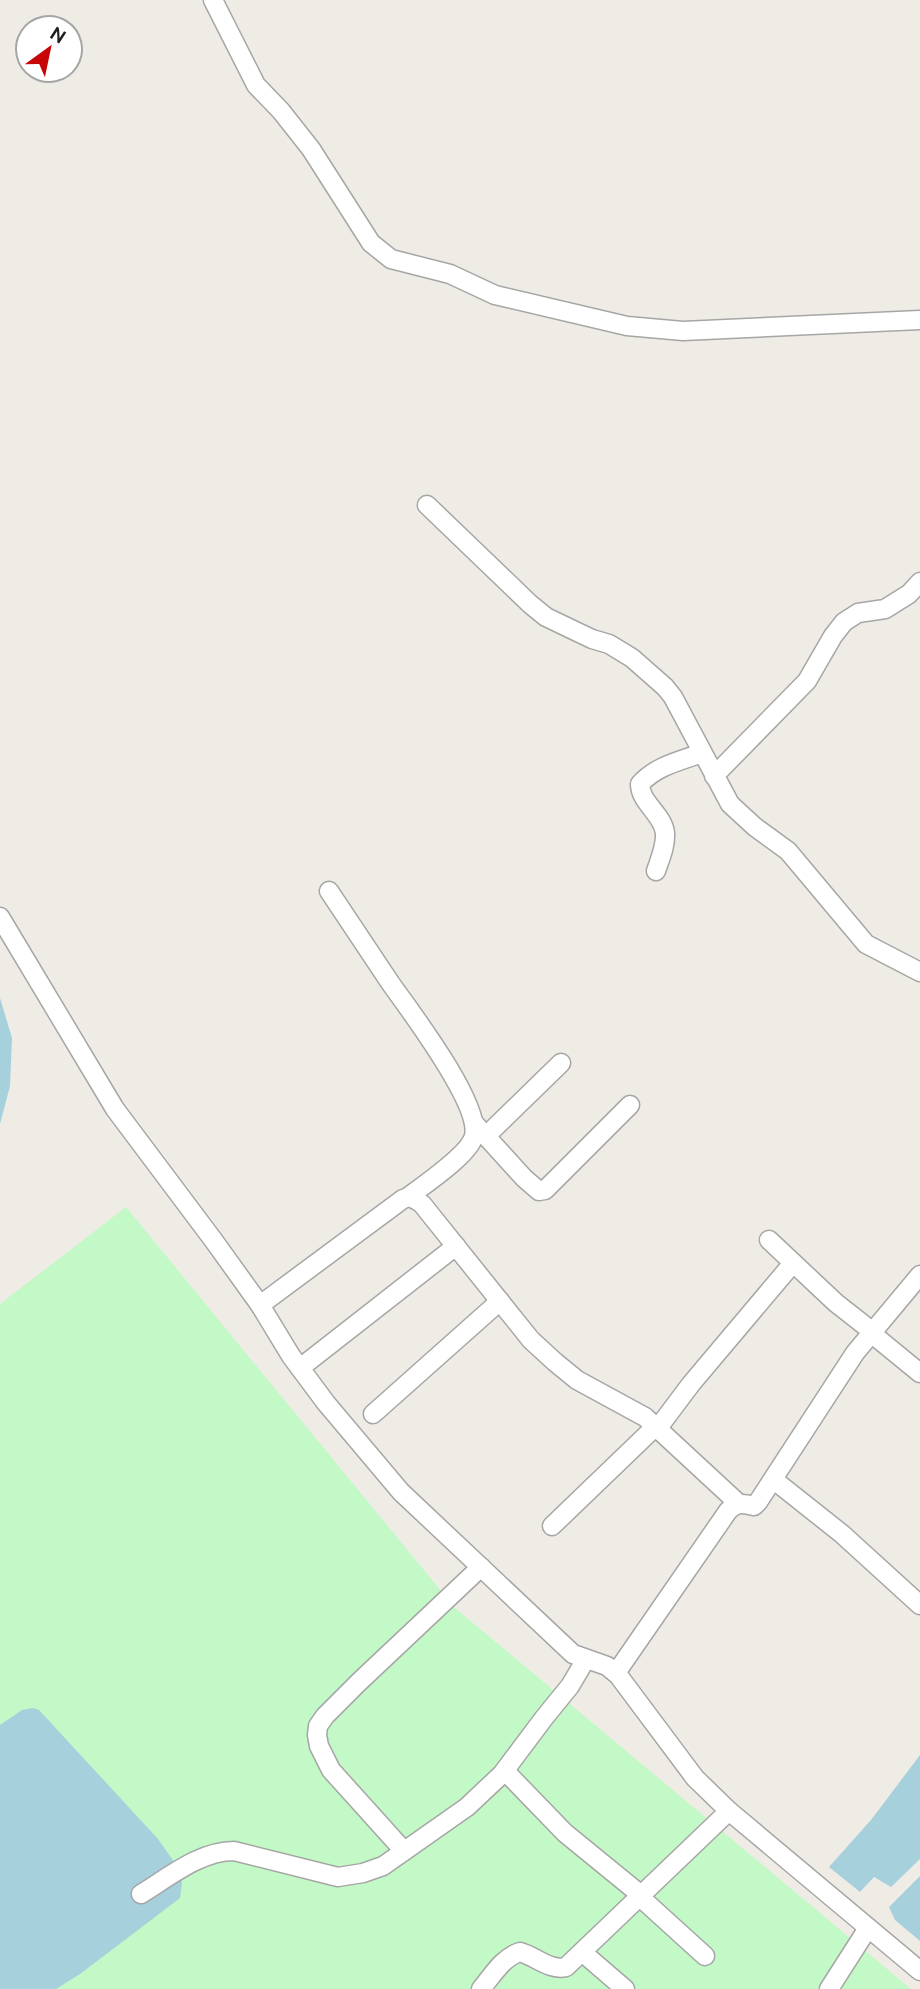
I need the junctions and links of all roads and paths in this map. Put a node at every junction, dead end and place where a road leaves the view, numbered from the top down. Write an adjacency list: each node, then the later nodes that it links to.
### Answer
1 (213, 0): 2 (street)
2 (920, 320)
3 (427, 505): 5 (street)
4 (920, 582): 6 (street)
5 (702, 753): 6 (street); 7 (street)
6 (714, 776): 10 (street)
7 (656, 871)
8 (329, 891): 13 (street)
9 (0, 917): 20 (street)
10 (920, 972)
11 (561, 1063): 13 (street)
12 (629, 1105): 13 (street)
13 (480, 1129): 14 (street)
14 (408, 1197): 16 (street); 20 (street)
15 (769, 1240): 17 (street)
16 (456, 1246): 19 (street); 22 (street)
17 (793, 1263): 21 (street); 25 (street)
18 (920, 1275): 21 (street)
19 (500, 1301): 24 (street); 25 (street)
20 (260, 1306): 22 (street)
21 (867, 1329): 23 (street); 26 (street)
22 (300, 1368): 29 (street)
23 (920, 1373)
24 (373, 1414)
25 (657, 1427): 27 (street); 28 (street)
26 (774, 1480): 27 (street); 30 (street)
27 (745, 1504): 32 (street)
28 (552, 1526)
29 (481, 1567): 31 (street); 35 (street)
30 (920, 1605)
31 (586, 1659): 32 (street); 33 (street)
32 (616, 1673): 34 (street)
33 (505, 1770): 35 (street); 37 (street)
34 (729, 1811): 37 (street); 38 (street)
35 (404, 1851): 36 (street)
36 (141, 1894)
37 (640, 1896): 39 (street); 40 (street)
38 (868, 1928): 41 (street); 44 (street)
39 (582, 1952): 42 (street); 43 (street)
40 (705, 1956)
41 (920, 1971)
42 (481, 1989)
43 (625, 1989)
44 (829, 1989)

